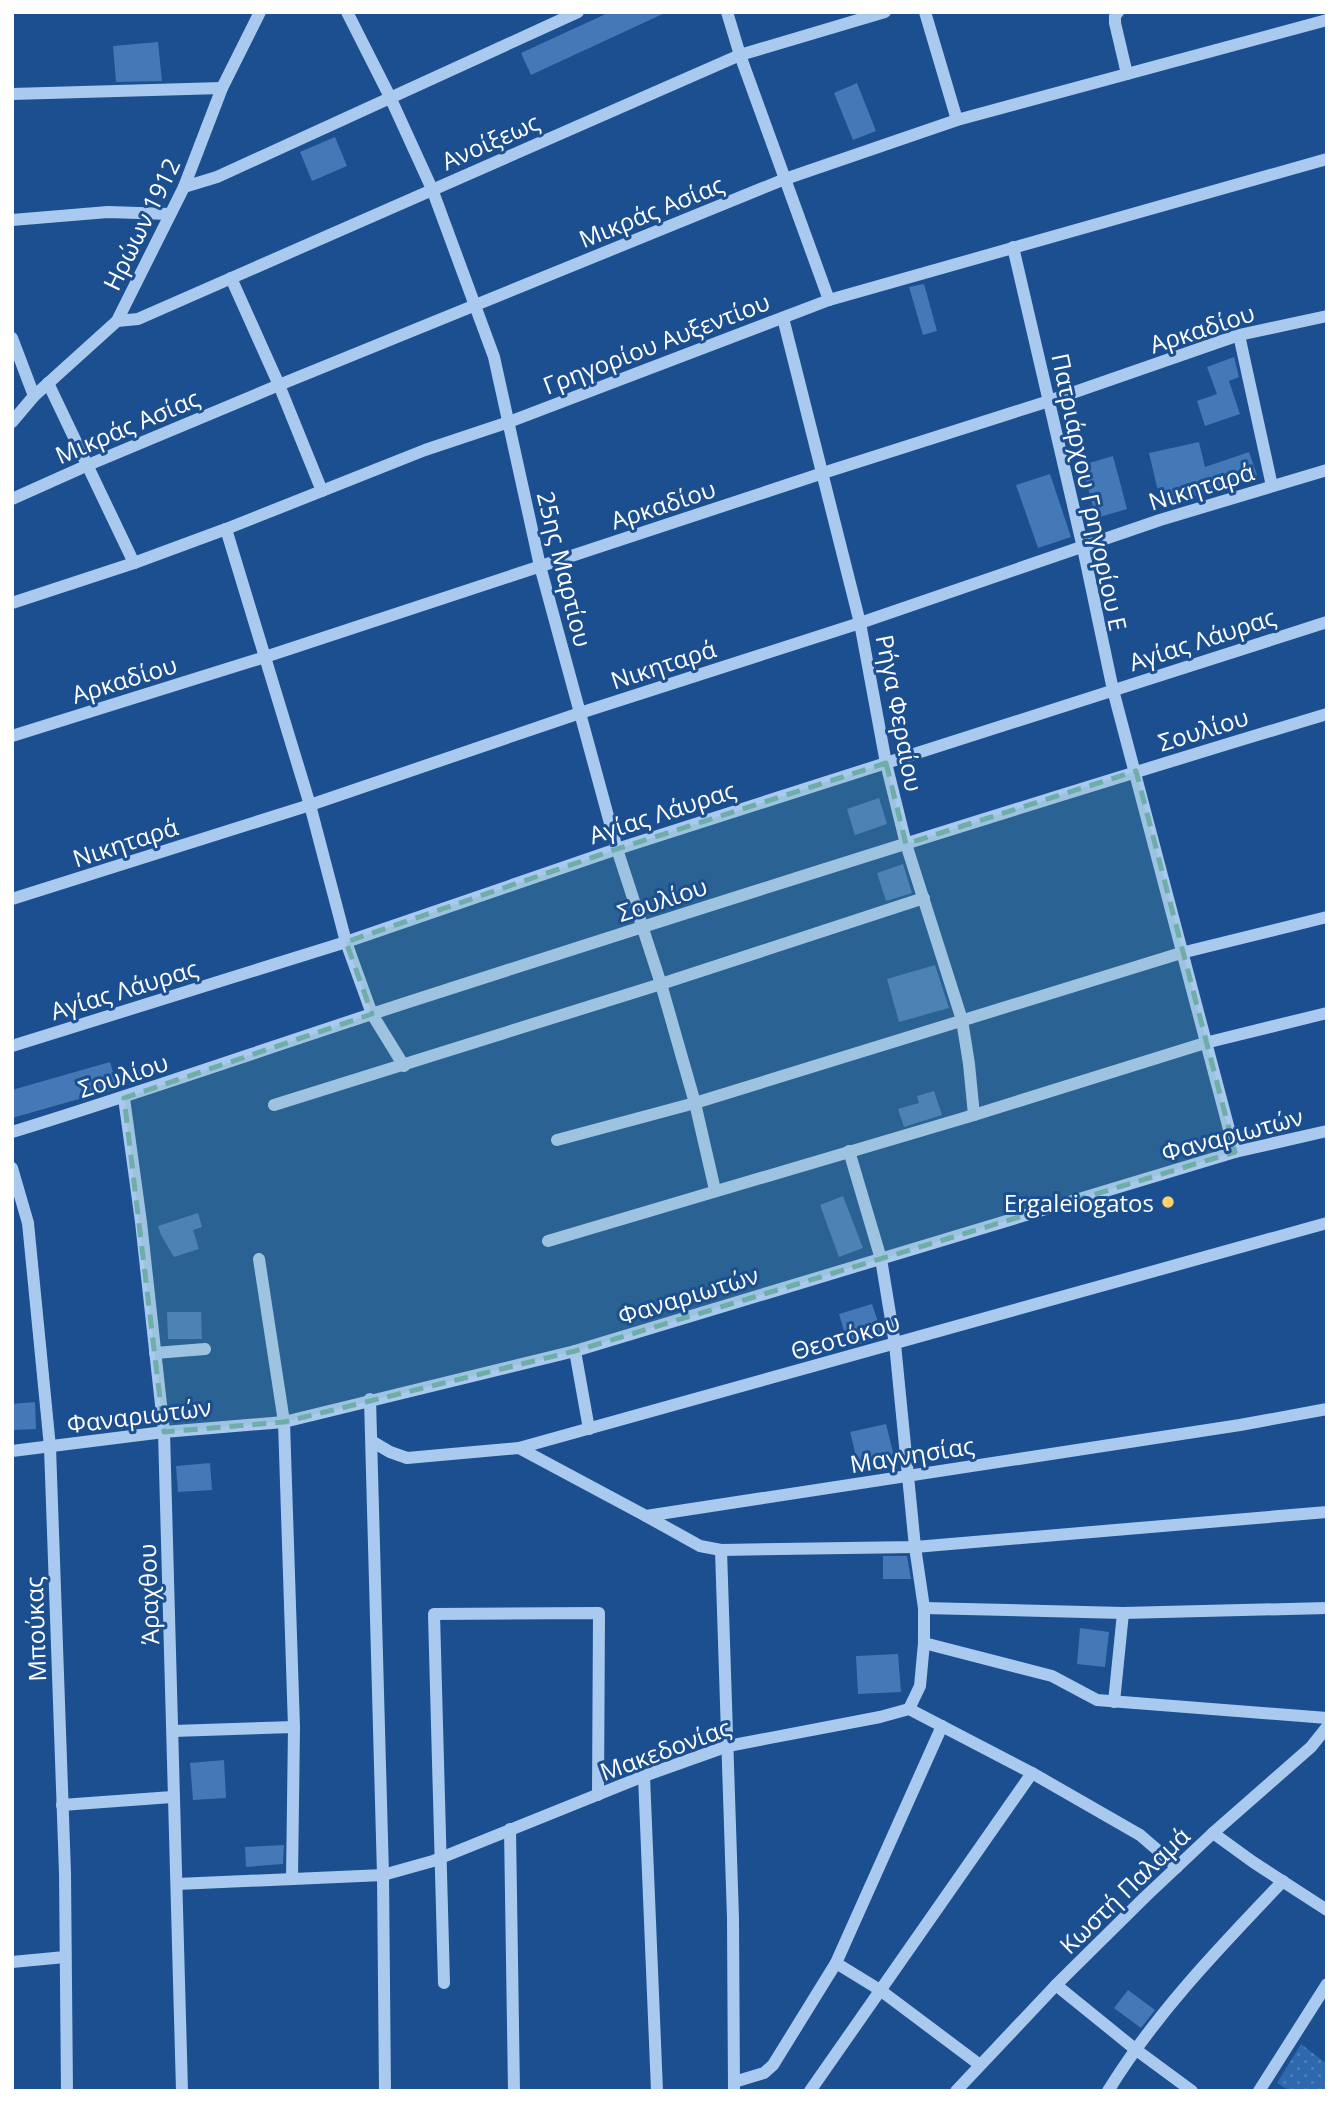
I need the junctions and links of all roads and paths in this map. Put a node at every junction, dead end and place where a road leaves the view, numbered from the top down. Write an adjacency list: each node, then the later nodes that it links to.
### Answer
1 (260, 12): 11 (street, Ηρώων 1912)
2 (347, 12): 13 (street, 25ης Μαρτίου)
3 (578, 12): 13 (street)
4 (727, 12): 9 (street)
5 (885, 12): 9 (street, Ανοίξεως)
6 (925, 12): 14 (street)
7 (1118, 12): 10 (street)
8 (1327, 20): 10 (street, Μικράς Ασίας)
9 (740, 55): 16 (street); 18 (street, Ανοίξεως)
10 (1127, 74): 14 (street, Μικράς Ασίας)
11 (222, 88): 12 (street); 17 (street, Ηρώων 1912)
12 (12, 94)
13 (390, 97): 17 (street); 18 (street, 25ης Μαρτίου)
14 (957, 120): 16 (street, Μικράς Ασίας)
15 (1327, 159): 21 (street, Γρηγορίου Αυξεντίου)
16 (785, 179): 23 (street); 24 (street, Μικράς Ασίας)
17 (184, 187): 19 (street, Ηρώων 1912)
18 (432, 189): 22 (street, Ανοίξεως); 24 (street, 25ης Μαρτίου)
19 (170, 214): 20 (street); 27 (street, Ηρώων 1912)
20 (12, 220)
21 (1013, 247): 23 (street, Γρηγορίου Αυξεντίου); 33 (street, Πατριάρχου Γρηγορίου Ε)
22 (231, 278): 27 (street, Ανοίξεως); 31 (street)
23 (829, 300): 26 (street, Γρηγορίου Αυξεντίου)
24 (476, 306): 31 (street, Μικράς Ασίας); 35 (street, 25ης Μαρτίου)
25 (1327, 316): 28 (street, Αρκαδίου)
26 (783, 318): 35 (street, Γρηγορίου Αυξεντίου); 38 (street, Ρήγα Φεραίου)
27 (117, 321): 30 (street, Ηρώων 1912)
28 (1239, 335): 33 (street, Αρκαδίου); 39 (street)
29 (12, 338): 32 (street)
30 (48, 383): 32 (street, Ηρώων 1912); 36 (street)
31 (279, 385): 36 (street, Μικράς Ασίας); 40 (street)
32 (34, 396): 34 (street, Ηρώων 1912)
33 (1049, 401): 38 (street, Αρκαδίου); 43 (street, Πατριάρχου Γρηγορίου Ε)
34 (12, 422)
35 (509, 422): 40 (street, Γρηγορίου Αυξεντίου); 45 (street, 25ης Μαρτίου)
36 (88, 465): 41 (street, Μικράς Ασίας); 44 (street)
37 (1327, 470): 39 (street, Νικηταρά)
38 (823, 473): 45 (street, Αρκαδίου); 48 (street, Ρήγα Φεραίου)
39 (1272, 486): 43 (street, Νικηταρά)
40 (322, 491): 42 (street, Γρηγορίου Αυξεντίου)
41 (12, 499)
42 (226, 529): 44 (street, Γρηγορίου Αυξεντίου); 49 (street)
43 (1083, 548): 48 (street, Νικηταρά); 50 (street, Πατριάρχου Γρηγορίου Ε)
44 (134, 563): 46 (street, Γρηγορίου Αυξεντίου)
45 (540, 566): 49 (street, Αρκαδίου); 51 (street, 25ης Μαρτίου)
46 (12, 603)
47 (1327, 622): 50 (street, Αγίας Λάυρας)
48 (860, 623): 51 (street, Νικηταρά); 54 (street, Ρήγα Φεραίου)
49 (265, 657): 53 (street, Αρκαδίου); 56 (street)
50 (1113, 690): 54 (street, Αγίας Λάυρας); 55 (street, Πατριάρχου Γρηγορίου Ε)
51 (580, 713): 56 (street, Νικηταρά); 58 (street, 25ης Μαρτίου)
52 (1327, 713): 55 (street, Σουλίου)
53 (12, 736)
54 (886, 762): 57 (street, Ρήγα Φεραίου); 58 (street, Αγίας Λάυρας)
55 (1136, 771): 57 (street, Σουλίου); 64 (street, Πατριάρχου Γρηγορίου Ε)
56 (310, 804): 60 (street, Νικηταρά); 63 (street)
57 (906, 844): 59 (street, Ρήγα Φεραίου); 62 (street, Σουλίου)
58 (617, 849): 62 (street, 25ης Μαρτίου); 63 (street, Αγίας Λάυρας)
59 (924, 898): 65 (street); 68 (street, Ρήγα Φεραίου)
60 (12, 899)
61 (1327, 917): 64 (street)
62 (641, 927): 65 (street, 25ης Μαρτίου); 67 (street, Σουλίου)
63 (346, 942): 67 (street); 70 (street, Αγίας Λάυρας)
64 (1181, 953): 68 (street); 69 (street, Πατριάρχου Γρηγορίου Ε)
65 (661, 984): 71 (street); 73 (street, 25ης Μαρτίου)
66 (1327, 1013): 69 (street)
67 (372, 1014): 71 (street); 72 (street, Σουλίου)
68 (962, 1020): 73 (street); 75 (street, Ρήγα Φεραίου)
69 (1205, 1043): 75 (street); 80 (street, Πατριάρχου Γρηγορίου Ε)
70 (12, 1046)
71 (404, 1066): 74 (street)
72 (124, 1098): 77 (street, Σουλίου); 90 (street, Άραχθου)
73 (695, 1103): 78 (street); 82 (street, 25ης Μαρτίου)
74 (274, 1105)
75 (974, 1115): 79 (street)
76 (1327, 1131): 80 (street, Φαναριωτών)
77 (12, 1132)
78 (557, 1140)
79 (849, 1151): 82 (street); 86 (street)
80 (1235, 1152): 86 (street, Φαναριωτών)
81 (12, 1168): 97 (street, Μπούκας)
82 (715, 1191): 84 (street)
83 (1327, 1223): 87 (street, Θεοτόκου)
84 (548, 1241)
85 (259, 1259): 93 (street)
86 (881, 1259): 87 (street); 89 (street, Φαναριωτών)
87 (895, 1344): 94 (street, Θεοτόκου); 100 (street)
88 (205, 1349): 90 (street)
89 (575, 1351): 91 (street, Φαναριωτών); 94 (street)
90 (155, 1353): 95 (street, Άραχθου)
91 (370, 1399): 93 (street, Φαναριωτών); 96 (street)
92 (1327, 1409): 100 (street, Μαγνησίας)
93 (284, 1422): 95 (street, Φαναριωτών); 113 (street)
94 (589, 1429): 98 (street, Θεοτόκου)
95 (164, 1432): 97 (street, Φαναριωτών); 115 (street, Άραχθου)
96 (373, 1442): 98 (street, Θεοτόκου); 126 (street)
97 (50, 1447): 99 (street, Φαναριωτών); 121 (street, Μπούκας)
98 (519, 1448): 102 (street)
99 (12, 1451)
100 (909, 1475): 102 (street, Μαγνησίας); 103 (street)
101 (1327, 1512): 103 (street)
102 (646, 1516): 104 (street)
103 (915, 1547): 104 (street); 105 (street)
104 (721, 1550): 116 (street)
105 (924, 1608): 107 (street); 108 (street)
106 (1327, 1608): 107 (street)
107 (1123, 1613): 109 (street)
108 (924, 1643): 109 (street); 110 (street)
109 (1114, 1702): 111 (street)
110 (909, 1709): 112 (street); 116 (street, Μακεδονίας)
111 (1327, 1718)
112 (942, 1726): 117 (street); 133 (street)
113 (294, 1727): 115 (street); 127 (street)
114 (1327, 1727): 123 (street, Κωστή Παλαμά)
115 (173, 1731): 120 (street, Άραχθου)
116 (728, 1746): 118 (street, Μακεδονίας); 140 (street)
117 (1032, 1773): 125 (street); 137 (street)
118 (644, 1776): 119 (street, Μακεδονίας); 145 (street)
119 (598, 1795): 122 (street, Μακεδονίας); 124 (street)
120 (172, 1797): 121 (street); 129 (street, Άραχθου)
121 (62, 1805): 131 (street, Μπούκας)
122 (510, 1829): 124 (street, Μακεδονίας); 144 (street)
123 (1213, 1833): 125 (street, Κωστή Παλαμά); 128 (street)
124 (440, 1858): 126 (street, Μακεδονίας); 134 (street)
125 (1177, 1867): 136 (street, Κωστή Παλαμά)
126 (383, 1875): 127 (street, Μακεδονίας); 143 (street)
127 (292, 1879): 129 (street, Μακεδονίας)
128 (1283, 1881): 130 (street); 138 (street)
129 (177, 1884): 142 (street, Άραχθου)
130 (1327, 1910)
131 (65, 1957): 132 (street); 141 (street, Μπούκας)
132 (12, 1962)
133 (836, 1963): 137 (street); 140 (street)
134 (443, 1983)
135 (1327, 1984): 150 (street)
136 (1056, 1985): 138 (street); 139 (street, Κωστή Παλαμά)
137 (880, 1990): 139 (street); 146 (street)
138 (1135, 2049): 148 (street); 149 (street)
139 (980, 2064): 147 (street, Κωστή Παλαμά)
140 (734, 2087)
141 (67, 2091)
142 (182, 2091)
143 (385, 2091)
144 (514, 2091)
145 (657, 2091)
146 (810, 2091)
147 (956, 2091)
148 (1108, 2091)
149 (1192, 2091)
150 (1259, 2091)

